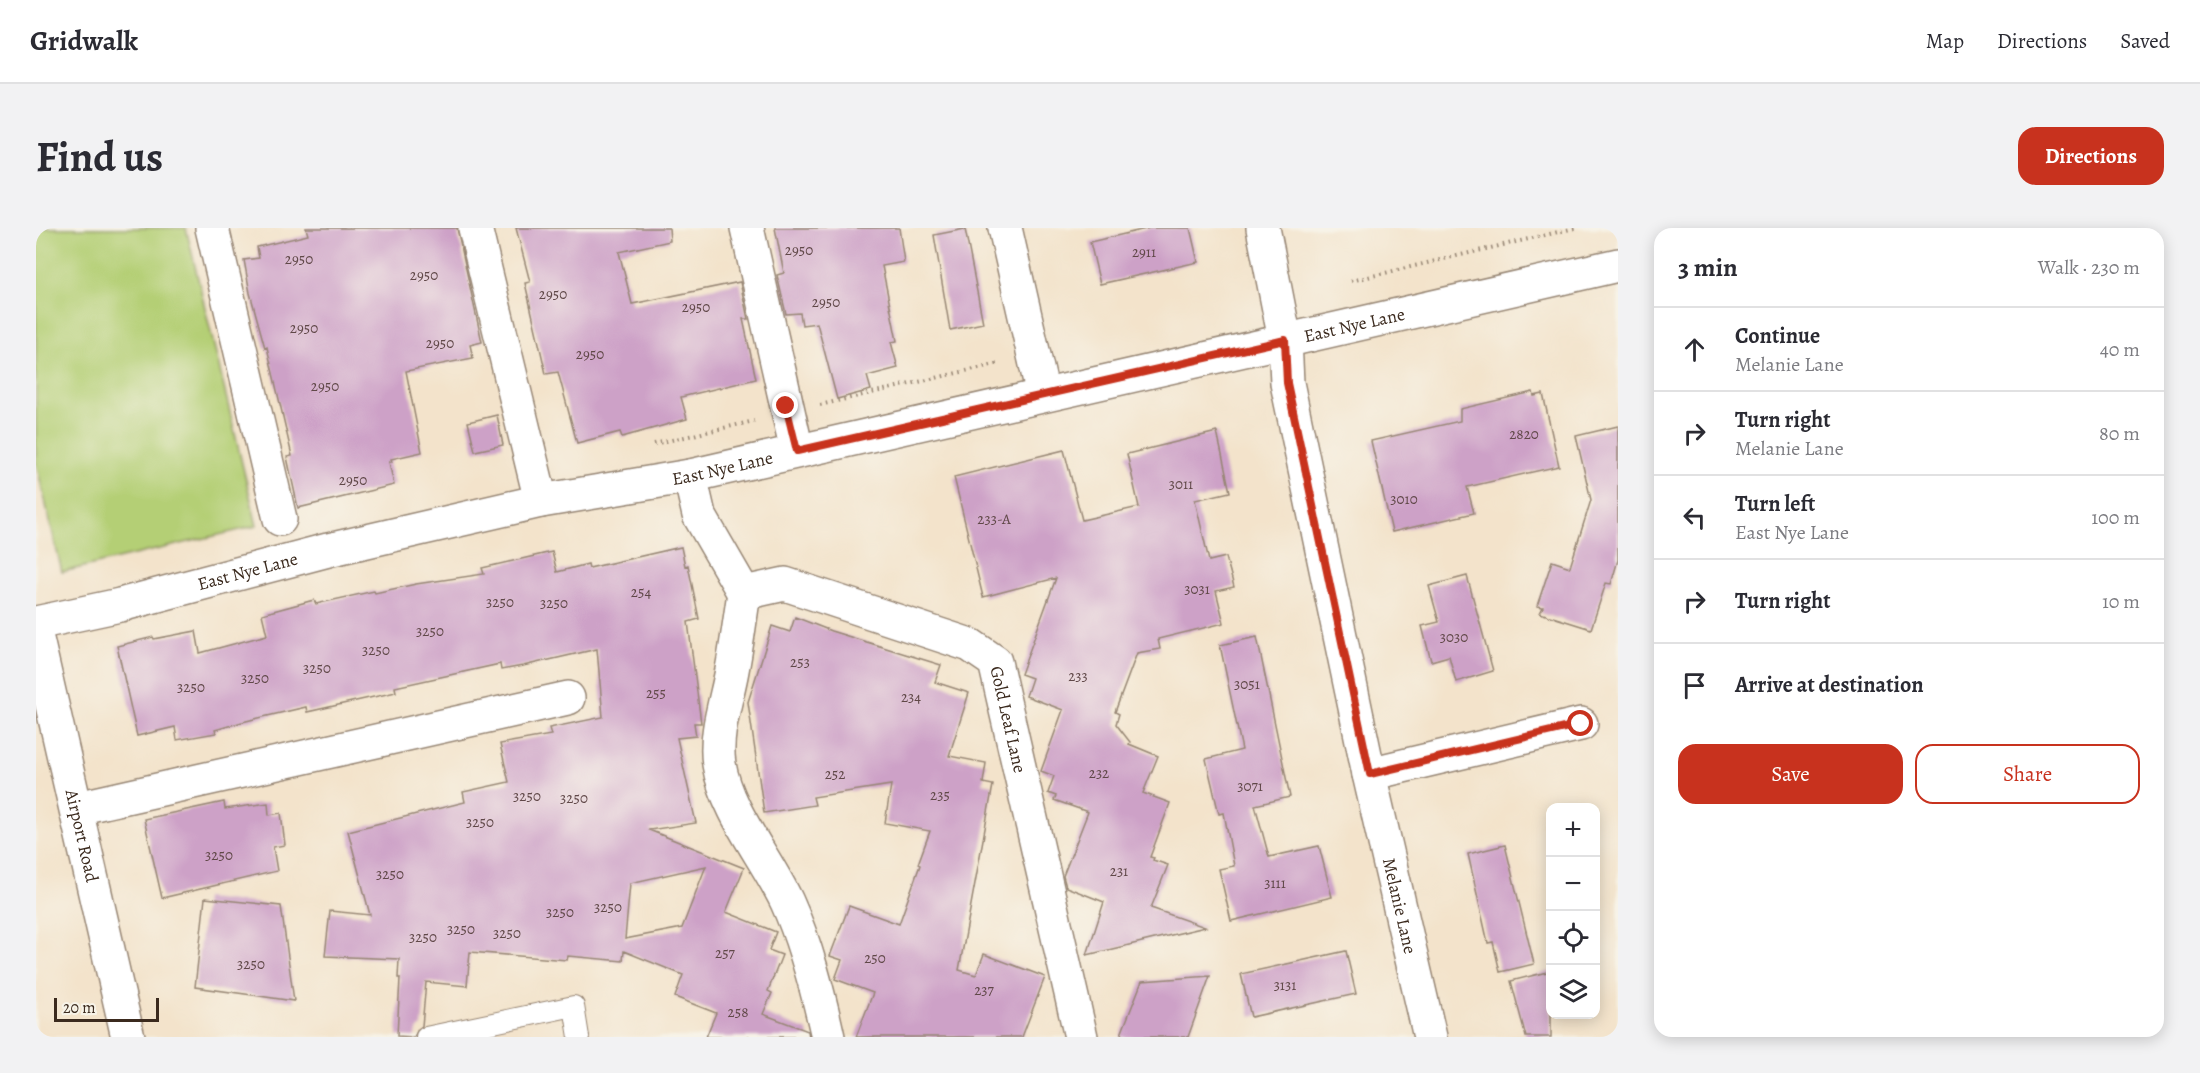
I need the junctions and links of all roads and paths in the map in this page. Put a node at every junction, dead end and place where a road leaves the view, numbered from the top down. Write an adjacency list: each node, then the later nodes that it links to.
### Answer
1 (212, 228): 14 (street)
2 (476, 228): 13 (street)
3 (747, 228): 11 (street)
4 (1005, 228): 10 (street)
5 (1263, 228): 9 (street, Melanie Lane)
6 (1575, 228): 8 (path)
7 (1618, 265): 9 (street, East Nye Lane)
8 (1351, 281)
9 (1285, 340): 10 (street, East Nye Lane); 20 (street, Melanie Lane)
10 (1043, 395): 11 (street, East Nye Lane)
11 (797, 451): 12 (street, East Nye Lane)
12 (690, 476): 13 (street, East Nye Lane); 15 (street)
13 (541, 501): 16 (street, East Nye Lane)
14 (280, 519)
15 (744, 593): 25 (street); 26 (street, Gold Leaf Lane)
16 (36, 623)
17 (36, 635): 21 (street, Airport Road)
18 (568, 699): 21 (street)
19 (1581, 724): 20 (street)
20 (1370, 774): 27 (street, Melanie Lane)
21 (77, 808): 22 (street, Airport Road)
22 (128, 1037)
23 (426, 1037): 24 (lane)
24 (579, 1037)
25 (828, 1037)
26 (1081, 1037)
27 (1430, 1037)

